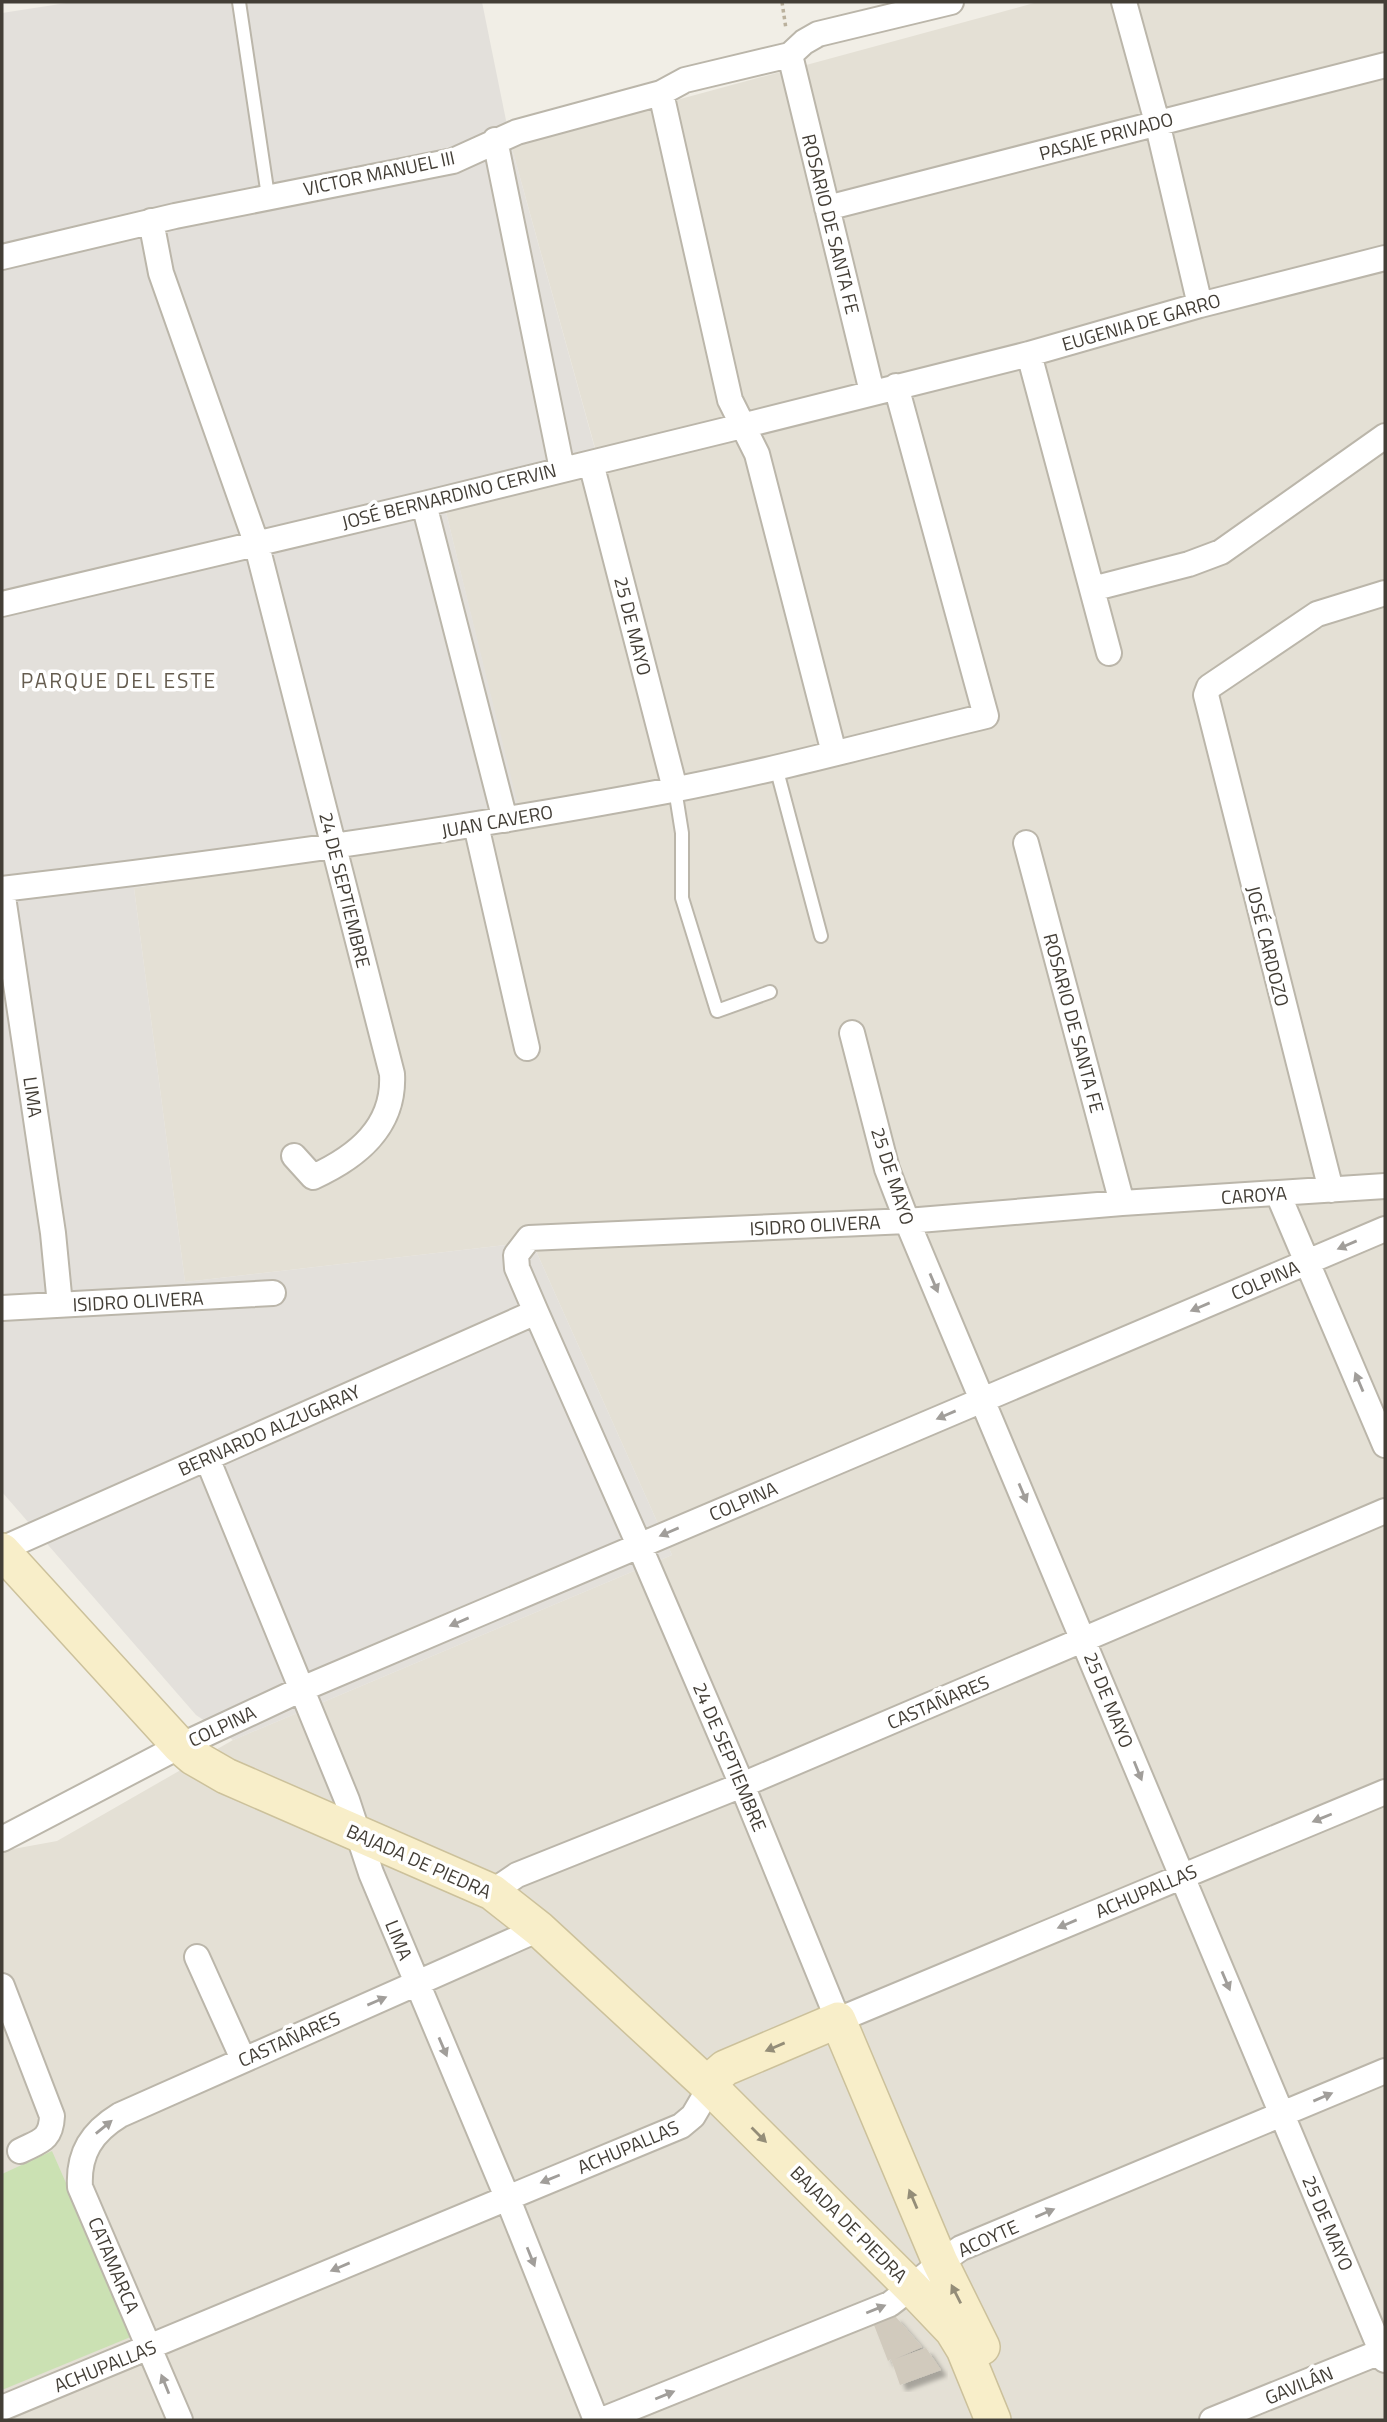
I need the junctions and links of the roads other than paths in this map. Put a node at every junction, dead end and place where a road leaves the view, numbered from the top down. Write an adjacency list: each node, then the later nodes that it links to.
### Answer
1 (239, 2): 9 (lane)
2 (951, 2): 4 (street)
3 (1124, 2): 7 (street)
4 (790, 55): 6 (street, VICTOR MANUEL III); 10 (street, ROSARIO DE SANTA FE)
5 (1385, 65): 7 (street, PASAJE PRIVADO)
6 (661, 93): 8 (street, VICTOR MANUEL III); 18 (street)
7 (1157, 122): 10 (street, PASAJE PRIVADO); 14 (street)
8 (495, 140): 9 (street, VICTOR MANUEL III); 21 (street)
9 (268, 196): 11 (street, VICTOR MANUEL III)
10 (827, 208): 17 (street, ROSARIO DE SANTA FE)
11 (151, 221): 12 (street, VICTOR MANUEL III); 23 (street, 24 DE SEPTIEMBRE)
12 (2, 257)
13 (1385, 258): 14 (street, EUGENIA DE GARRO)
14 (1200, 305): 15 (street, EUGENIA DE GARRO)
15 (1029, 354): 16 (street, EUGENIA DE GARRO); 24 (street)
16 (896, 386): 17 (street, JOSÉ BERNARDINO CERVIN); 28 (street, JUAN CAVERO)
17 (872, 392): 18 (street, JOSÉ BERNARDINO CERVIN)
18 (742, 426): 20 (street, JOSÉ BERNARDINO CERVIN); 28 (street)
19 (1385, 436): 24 (street)
20 (591, 463): 21 (street, JOSÉ BERNARDINO CERVIN); 30 (street, 25 DE MAYO)
21 (562, 469): 22 (street, JOSÉ BERNARDINO CERVIN)
22 (424, 504): 23 (street, JOSÉ BERNARDINO CERVIN); 31 (street)
23 (256, 542): 26 (street, JOSÉ BERNARDINO CERVIN); 34 (street, 24 DE SEPTIEMBRE)
24 (1092, 589): 27 (street)
25 (1385, 593): 42 (street, JOSÉ CARDOZO)
26 (2, 604)
27 (1109, 653)
28 (834, 753): 29 (street, JUAN CAVERO)
29 (776, 767): 30 (street, JUAN CAVERO); 36 (lane)
30 (675, 789): 31 (street, JUAN CAVERO); 37 (lane)
31 (505, 820): 32 (street, JUAN CAVERO)
32 (476, 825): 34 (street, JUAN CAVERO); 39 (street)
33 (1026, 843): 44 (street, ROSARIO DE SANTA FE)
34 (333, 846): 35 (street, JUAN CAVERO); 40 (street, 24 DE SEPTIEMBRE)
35 (2, 889): 50 (street, LIMA)
36 (821, 936)
37 (770, 992)
38 (852, 1033): 45 (street, 25 DE MAYO)
39 (527, 1048)
40 (294, 1156)
41 (1385, 1186): 42 (street, CAROYA)
42 (1331, 1190): 43 (street, CAROYA)
43 (1278, 1194): 44 (street, CAROYA); 48 (street)
44 (1122, 1203): 45 (street, ISIDRO OLIVERA)
45 (907, 1221): 47 (street, ISIDRO OLIVERA); 53 (street, 25 DE MAYO, one-way to 53)
46 (1385, 1228): 48 (street, COLPINA, one-way to 48)
47 (516, 1255): 52 (street, 24 DE SEPTIEMBRE)
48 (1308, 1262): 53 (street, COLPINA, one-way to 53); 54 (street, one-way to 48)
49 (273, 1293): 50 (street, ISIDRO OLIVERA)
50 (60, 1305): 51 (street, ISIDRO OLIVERA)
51 (2, 1308)
52 (536, 1312): 55 (street, BERNARDO ALZUGARAY); 57 (street, 24 DE SEPTIEMBRE)
53 (983, 1399): 57 (street, COLPINA, one-way to 57); 59 (street, 25 DE MAYO, one-way to 59)
54 (1385, 1445)
55 (207, 1458): 58 (street, BERNARDO ALZUGARAY); 60 (street, LIMA)
56 (1385, 1511): 59 (street, CASTAÑARES)
57 (639, 1545): 60 (street, COLPINA, one-way to 60); 62 (street, 24 DE SEPTIEMBRE)
58 (2, 1550): 61 (main road, BAJADA DE PIEDRA)
59 (1084, 1640): 62 (street, CASTAÑARES); 66 (street, 25 DE MAYO, one-way to 66)
60 (302, 1689): 61 (street, COLPINA); 64 (street, LIMA)
61 (180, 1746): 64 (main road, BAJADA DE PIEDRA); 65 (street)
62 (742, 1785): 67 (street, CASTAÑARES); 72 (street, 24 DE SEPTIEMBRE)
63 (1385, 1793): 66 (street, ACHUPALLAS, one-way to 66)
64 (359, 1835): 67 (main road, BAJADA DE PIEDRA); 70 (street, LIMA)
65 (2, 1839)
66 (1181, 1876): 72 (street, ACHUPALLAS, one-way to 72); 76 (street, 25 DE MAYO, one-way to 76)
67 (492, 1892): 68 (main road, BAJADA DE PIEDRA)
68 (539, 1929): 70 (street, CASTAÑARES); 75 (main road, BAJADA DE PIEDRA)
69 (197, 1956): 73 (street)
70 (416, 1984): 73 (street, CASTAÑARES, one-way to 70); 79 (street, LIMA, one-way to 79)
71 (2, 1986): 77 (street)
72 (838, 2020): 75 (main road, ACHUPALLAS, one-way to 75); 80 (main road, 24 DE SEPTIEMBRE, one-way to 72)
73 (243, 2059): 78 (street, CASTAÑARES, one-way to 73)
74 (1385, 2071): 76 (street, ACOYTE, one-way to 74)
75 (710, 2087): 79 (street, ACHUPALLAS, one-way to 79); 81 (main road, BAJADA DE PIEDRA, one-way to 81)
76 (1283, 2114): 80 (street, ACOYTE, one-way to 76); 83 (street, 25 DE MAYO)
77 (20, 2151)
78 (80, 2187): 82 (street, CATAMARCA)
79 (507, 2197): 82 (street, ACHUPALLAS, one-way to 82); 86 (street, LIMA, one-way to 86)
80 (940, 2262): 81 (street, ACOYTE); 89 (main road, 24 DE SEPTIEMBRE, one-way to 80)
81 (912, 2288): 87 (street, ACOYTE, one-way to 81); 88 (main road, BAJADA DE PIEDRA)
82 (150, 2347): 84 (street, ACHUPALLAS); 85 (street, CATAMARCA, one-way to 82)
83 (1384, 2354): 90 (street, GAVILÁN)
84 (2, 2408)
85 (180, 2420)
86 (596, 2420)
87 (602, 2420)
88 (993, 2420)
89 (1015, 2420)
90 (1212, 2420)

